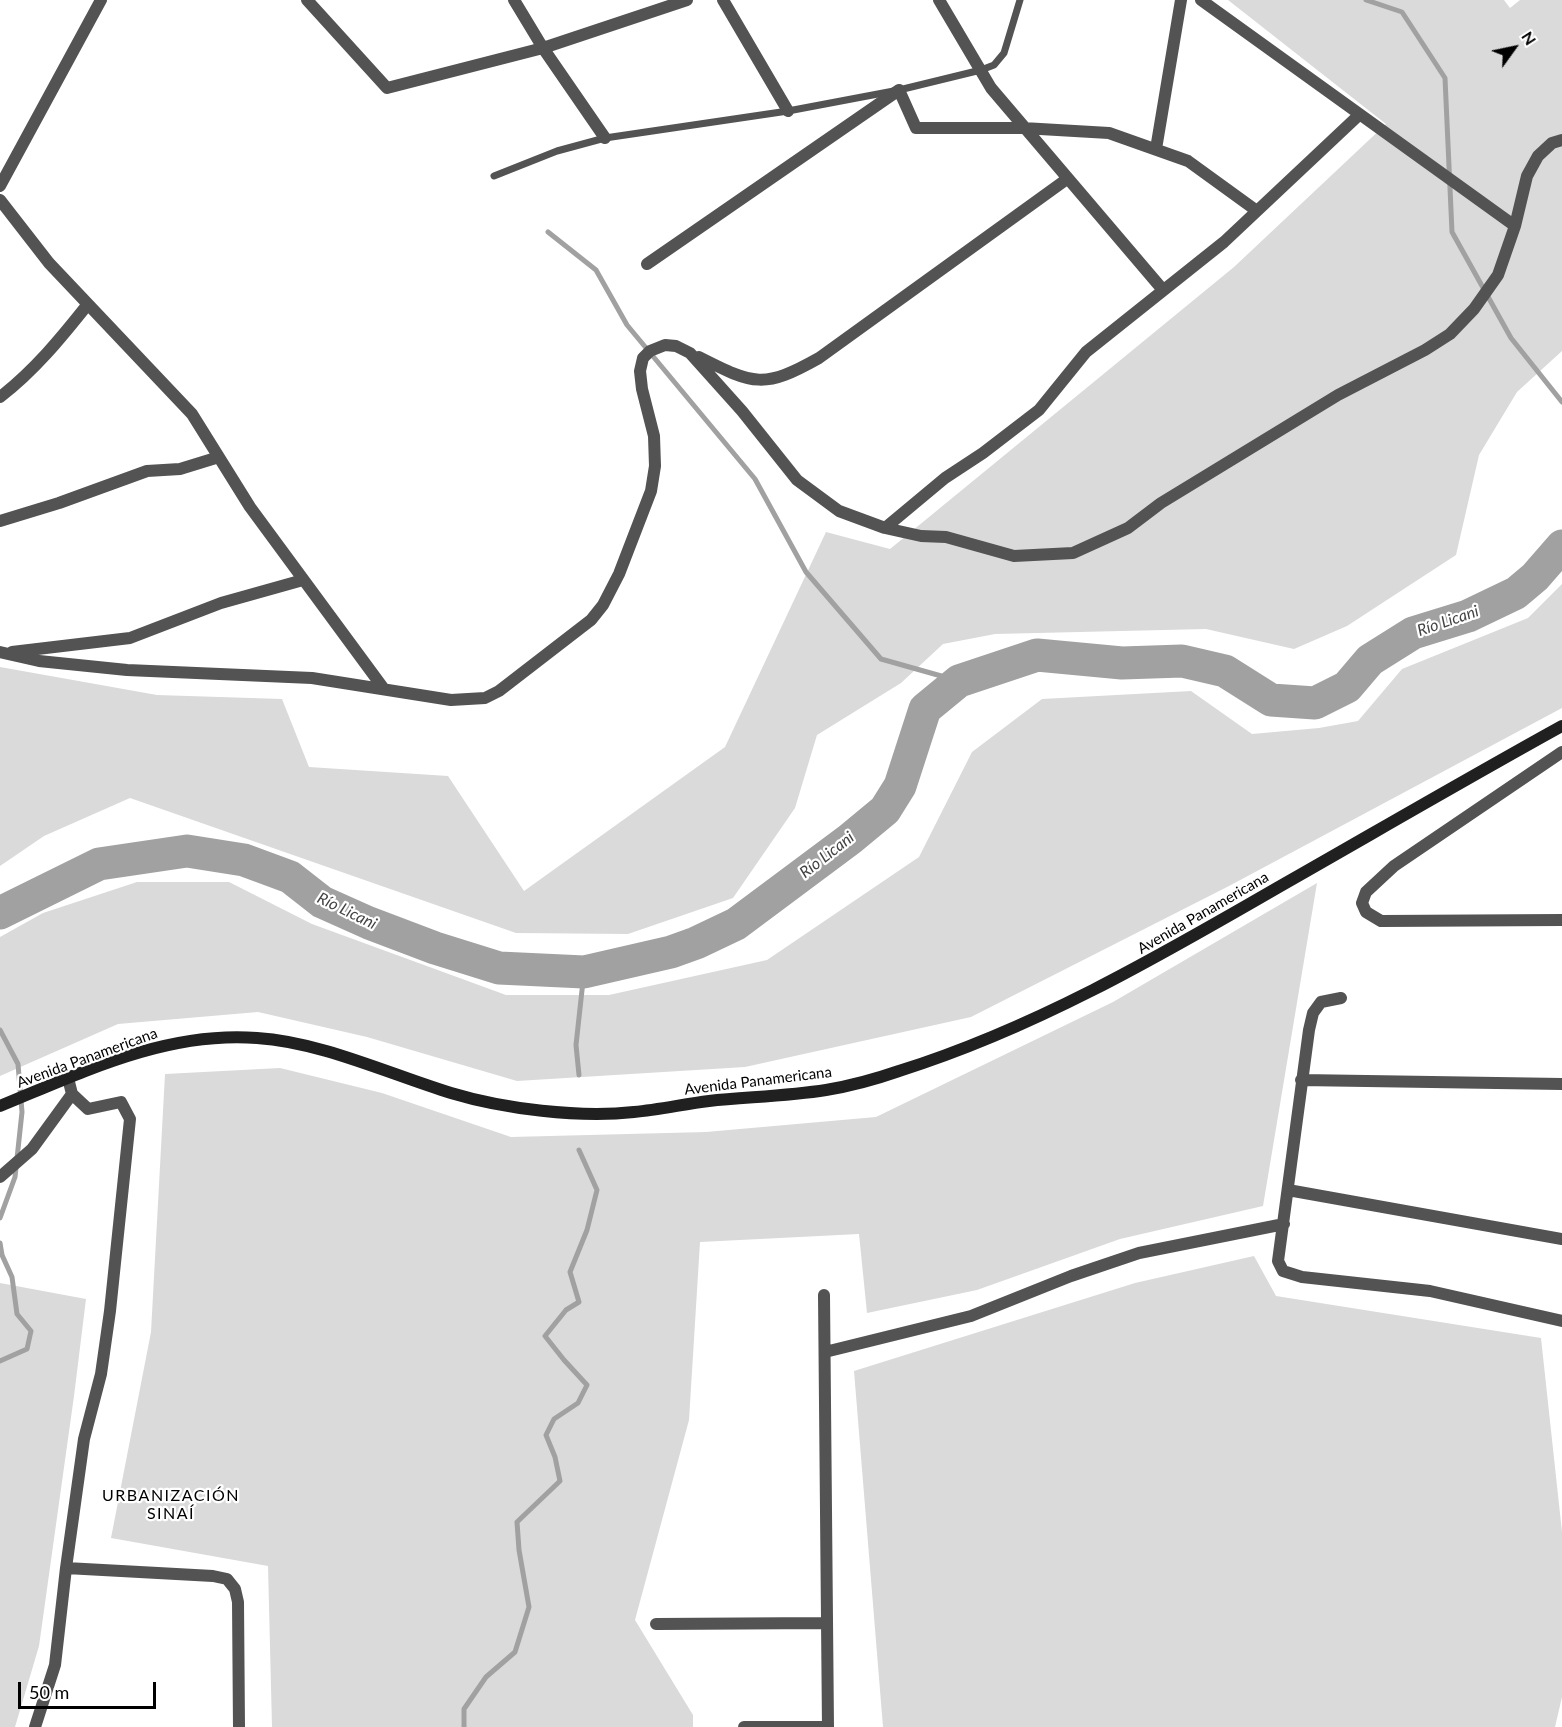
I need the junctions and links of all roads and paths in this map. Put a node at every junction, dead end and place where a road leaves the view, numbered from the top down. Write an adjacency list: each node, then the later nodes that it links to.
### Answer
1 (101, 0): 21 (street)
2 (307, 0): 10 (street)
3 (513, 0): 10 (street)
4 (687, 0): 10 (street)
5 (723, 0): 13 (street)
6 (939, 0): 11 (street)
7 (1020, 0): 11 (lane)
8 (1181, 0): 18 (street)
9 (1201, 0): 14 (street)
10 (543, 48): 16 (street)
11 (981, 70): 12 (lane); 15 (street)
12 (899, 90): 13 (lane); 15 (street); 25 (street)
13 (788, 111): 16 (lane)
14 (1359, 115): 23 (street); 24 (street)
15 (1023, 128): 18 (street); 20 (street)
16 (605, 138): 19 (lane)
17 (1562, 140): 24 (street)
18 (1155, 149): 23 (street)
19 (494, 176)
20 (1066, 179): 26 (street); 28 (street)
21 (0, 186)
22 (0, 200): 27 (street)
23 (1257, 211): 26 (street)
24 (1515, 226): 32 (street)
25 (647, 264)
26 (1163, 290): 32 (street)
27 (88, 304): 29 (street); 30 (street)
28 (690, 353): 32 (street); 35 (street)
29 (0, 397)
30 (219, 457): 31 (street); 33 (street)
31 (0, 521)
32 (885, 528)
33 (303, 580): 34 (street); 35 (street)
34 (1, 652): 35 (street)
35 (384, 689)
36 (1562, 726): 40 (main road, Avenida Panamericana)
37 (1562, 752): 38 (street)
38 (1562, 920)
39 (1341, 998): 41 (street)
40 (64, 1080): 43 (street); 44 (main road, Avenida Panamericana)
41 (1301, 1080): 42 (street); 46 (street)
42 (1562, 1084)
43 (72, 1094): 45 (street); 52 (street)
44 (1, 1106)
45 (0, 1177)
46 (1288, 1190): 47 (street); 48 (street)
47 (1284, 1224): 50 (street); 51 (street)
48 (1562, 1239)
49 (824, 1295): 51 (street)
50 (1562, 1321)
51 (825, 1352): 53 (street)
52 (66, 1568): 55 (street); 56 (street)
53 (827, 1623): 54 (street); 57 (street)
54 (656, 1624)
55 (35, 1727)
56 (239, 1727)
57 (744, 1727)

